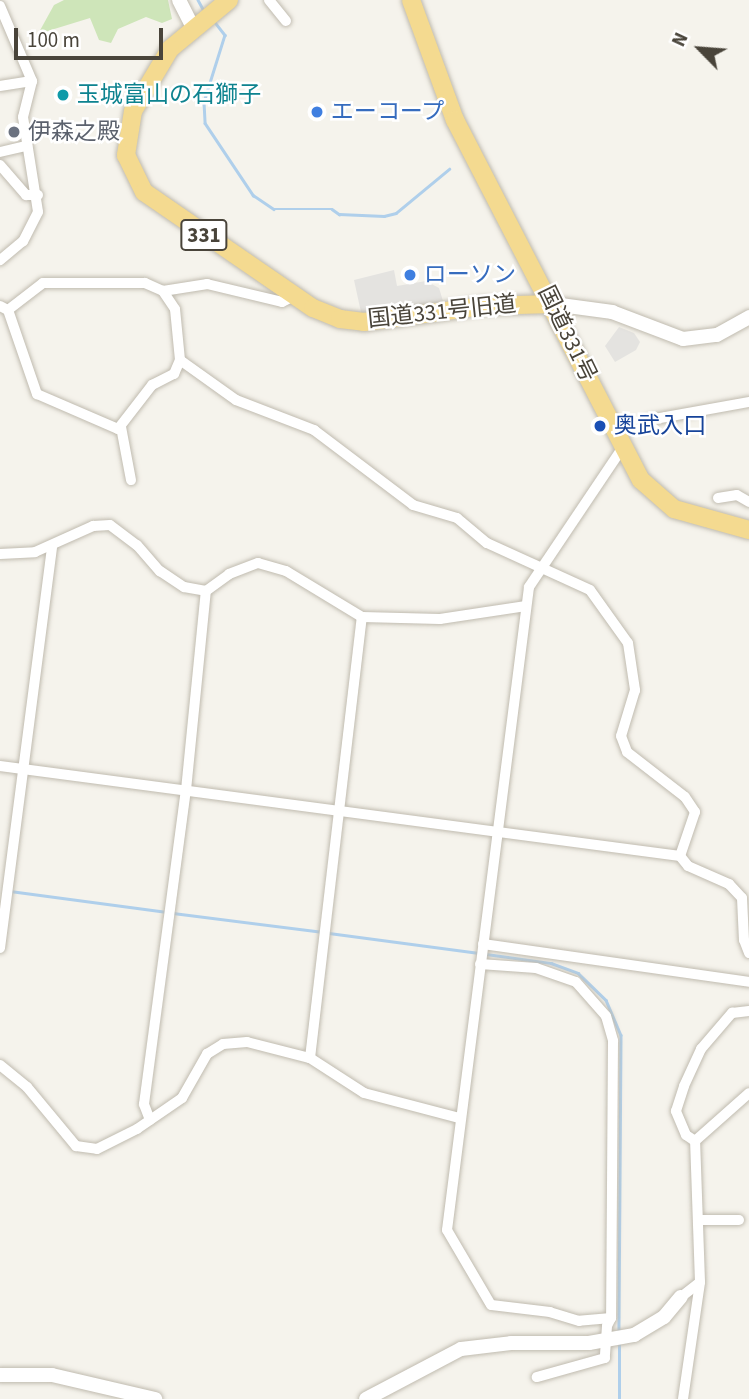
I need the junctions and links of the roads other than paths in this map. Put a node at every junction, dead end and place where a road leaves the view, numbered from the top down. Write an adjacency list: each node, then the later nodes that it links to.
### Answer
1 (179, 0): 6 (street)
2 (229, 0): 6 (highway, 国道331号旧道 / 331)
3 (269, 0): 7 (street)
4 (411, 0): 18 (highway, 国道331号)
5 (0, 6): 8 (street)
6 (203, 19): 17 (highway, 国道331号旧道 / 331)
7 (286, 21)
8 (32, 81): 9 (street); 10 (street)
9 (0, 86)
10 (27, 146): 11 (street); 13 (street)
11 (0, 152)
12 (0, 165): 13 (street)
13 (38, 195): 15 (street)
14 (0, 244): 15 (street)
15 (4, 258)
16 (163, 291): 17 (street); 19 (street); 21 (street)
17 (294, 296): 18 (highway, 国道331号旧道 / 331)
18 (553, 304): 20 (street); 25 (highway, 国道331号)
19 (4, 308): 24 (street)
20 (749, 317)
21 (180, 360): 24 (street); 32 (street)
22 (749, 402): 23 (street)
23 (649, 420)
24 (121, 427): 26 (street)
25 (623, 447): 29 (highway, 国道331号); 32 (street)
26 (131, 480)
27 (718, 498): 28 (street)
28 (749, 502)
29 (749, 530)
30 (52, 546): 31 (street); 33 (street); 37 (street)
31 (0, 554)
32 (542, 566): 34 (street); 41 (street)
33 (206, 591): 35 (street); 38 (street)
34 (526, 606): 35 (street); 40 (street)
35 (362, 617): 39 (street)
36 (0, 766): 37 (street)
37 (24, 769): 38 (street); 43 (street)
38 (186, 790): 39 (street); 52 (street)
39 (342, 811): 40 (street); 48 (street)
40 (497, 832): 41 (street); 42 (street)
41 (680, 856): 44 (street)
42 (482, 945): 45 (street); 46 (street)
43 (0, 948)
44 (749, 953)
45 (480, 962): 51 (street); 58 (street)
46 (749, 982)
47 (749, 1012): 53 (street)
48 (310, 1058): 51 (street); 52 (street)
49 (0, 1065): 52 (street)
50 (749, 1093): 53 (street)
51 (459, 1118): 58 (street)
52 (150, 1120)
53 (695, 1141): 54 (street)
54 (700, 1220): 55 (street); 56 (street)
55 (739, 1220)
56 (700, 1282): 57 (street); 64 (street)
57 (681, 1297): 59 (street)
58 (611, 1318): 59 (street)
59 (610, 1341): 61 (street); 63 (street)
60 (0, 1375): 62 (street)
61 (537, 1377)
62 (155, 1399)
63 (366, 1399)
64 (684, 1399)

